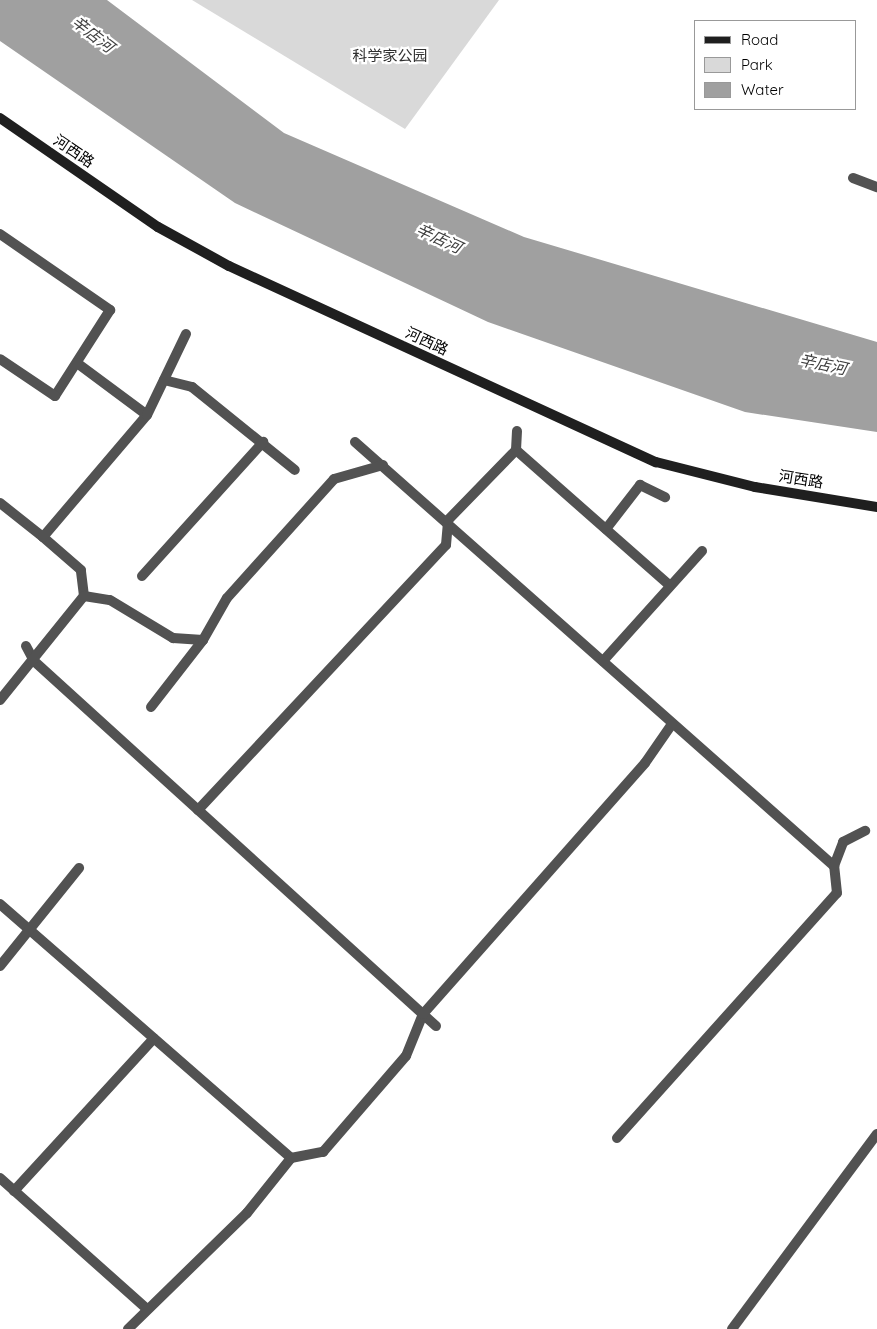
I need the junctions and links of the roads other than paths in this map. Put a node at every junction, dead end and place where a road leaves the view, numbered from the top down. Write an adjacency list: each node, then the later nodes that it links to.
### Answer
1 (0, 118): 18 (street, 河西路)
2 (853, 178): 3 (street)
3 (877, 187)
4 (0, 234): 7 (street)
5 (186, 334): 8 (street)
6 (0, 359): 7 (street)
7 (77, 363): 9 (street)
8 (164, 380): 9 (street); 11 (street)
9 (147, 415): 21 (street)
10 (517, 431): 13 (street)
11 (263, 442): 15 (street); 23 (street)
12 (355, 442): 14 (street)
13 (516, 450): 19 (street); 20 (street)
14 (383, 465): 19 (street); 26 (street)
15 (295, 470)
16 (664, 497): 20 (street)
17 (0, 503): 21 (street)
18 (877, 507)
19 (448, 520): 29 (street); 33 (street)
20 (606, 529): 24 (street)
21 (43, 537): 25 (street)
22 (702, 551): 24 (street)
23 (142, 576)
24 (670, 586): 29 (street)
25 (84, 596): 26 (street); 28 (street)
26 (203, 640): 31 (street)
27 (26, 646): 28 (street)
28 (34, 661): 30 (street); 33 (street)
29 (603, 661): 32 (street)
30 (0, 700)
31 (151, 708)
32 (672, 724): 35 (street); 40 (street)
33 (198, 810): 40 (street)
34 (865, 831): 35 (street)
35 (834, 866): 44 (street)
36 (79, 868): 38 (street)
37 (0, 904): 38 (street)
38 (31, 931): 39 (street); 42 (street)
39 (0, 966)
40 (423, 1014): 41 (street); 45 (street)
41 (436, 1026)
42 (154, 1038): 45 (street); 47 (street)
43 (877, 1134): 50 (street)
44 (617, 1138)
45 (291, 1158): 48 (street)
46 (0, 1178): 47 (street)
47 (14, 1191): 48 (street)
48 (146, 1308): 49 (street)
49 (128, 1329)
50 (732, 1329)

